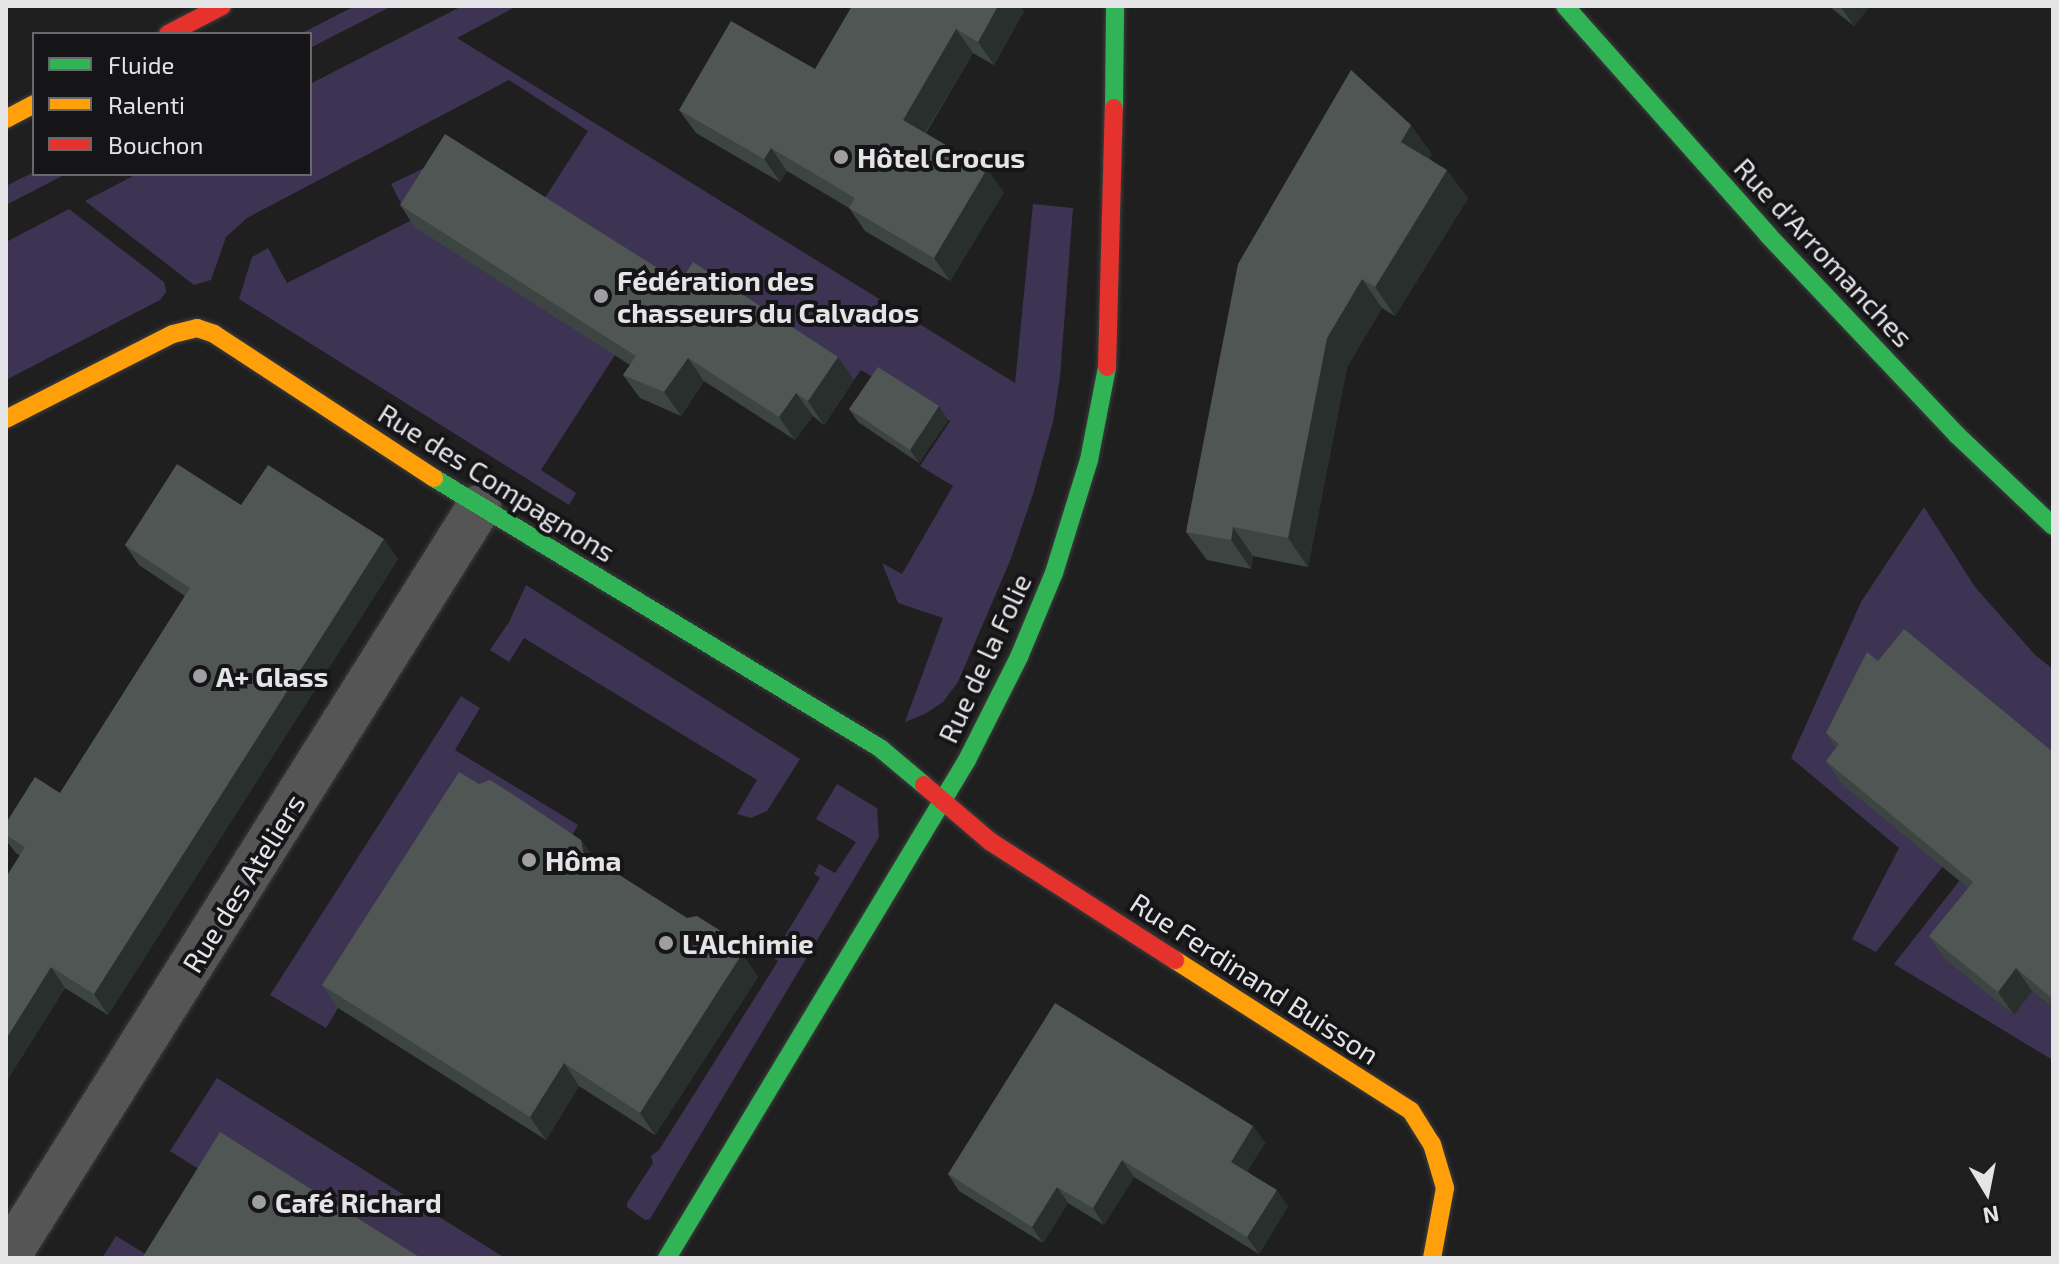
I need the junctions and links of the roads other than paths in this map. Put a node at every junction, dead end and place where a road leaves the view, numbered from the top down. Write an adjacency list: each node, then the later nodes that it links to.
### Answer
1 (222, 6): 4 (street)
2 (1115, 6): 10 (street, Rue de la Folie)
3 (1565, 6): 9 (street, Rue d'Arromanches)
4 (172, 32)
5 (32, 105): 6 (street)
6 (6, 119)
7 (6, 419): 8 (street, Rue des Compagnons)
8 (479, 507): 10 (street, Rue des Compagnons); 11 (street, Rue des Ateliers)
9 (2053, 526)
10 (943, 802): 12 (street, Rue de la Folie); 13 (street, Rue Ferdinand Buisson)
11 (7, 1258)
12 (667, 1258)
13 (1432, 1258)

